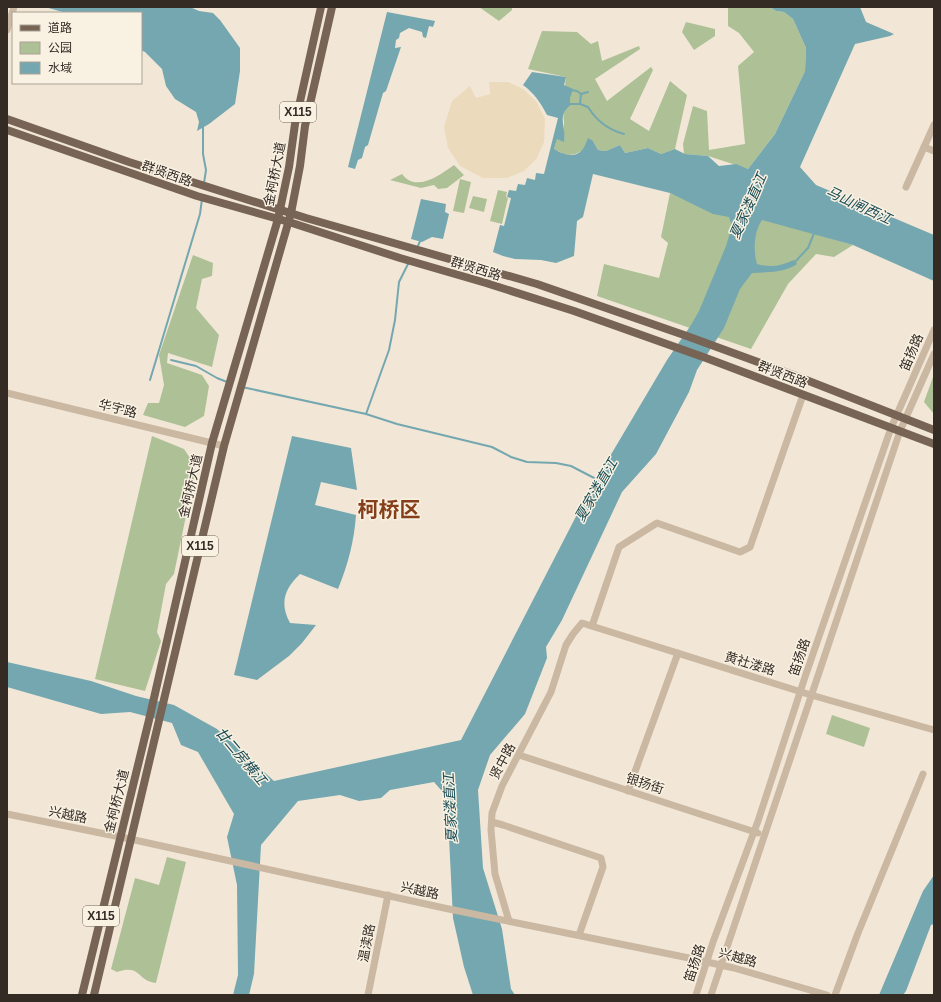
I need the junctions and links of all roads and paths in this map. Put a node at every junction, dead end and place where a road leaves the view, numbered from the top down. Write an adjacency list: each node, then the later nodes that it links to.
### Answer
1 (321, 7): 11 (main road, 金柯桥大道 / X115)
2 (332, 7): 12 (main road, 金柯桥大道 / X115)
3 (12, 14): 4 (street)
4 (7, 30)
5 (7, 119): 11 (main road, 群贤西路)
6 (934, 125): 8 (street)
7 (7, 130): 13 (main road, 群贤西路)
8 (928, 144): 9 (street); 10 (street)
9 (934, 151)
10 (906, 187)
11 (279, 210): 12 (main road, 群贤西路); 13 (main road, 金柯桥大道 / X115)
12 (291, 213): 14 (main road, 金柯桥大道); 19 (main road, 群贤西路)
13 (278, 218): 14 (main road, 群贤西路); 24 (main road, 金柯桥大道 / X115)
14 (289, 222): 18 (main road, 群贤西路); 26 (main road, 金柯桥大道 / X115)
15 (934, 330): 19 (street, 笛扬路)
16 (934, 354): 20 (street, 笛扬路)
17 (7, 393): 24 (street, 华宇路)
18 (803, 395): 21 (main road, 群贤西路); 28 (street)
19 (897, 416): 20 (main road, 群贤西路); 21 (street, 笛扬路)
20 (905, 419): 22 (main road, 群贤西路); 23 (street, 笛扬路)
21 (891, 428): 23 (main road, 群贤西路); 30 (street, 笛扬路)
22 (934, 430)
23 (900, 431): 25 (main road, 群贤西路); 31 (street, 笛扬路)
24 (212, 443): 26 (street, 华宇路); 40 (main road, 金柯桥大道 / X115)
25 (934, 444)
26 (224, 446): 41 (main road, 金柯桥大道 / X115)
27 (582, 623): 28 (street, 黄社溇路); 33 (street, 贤中路)
28 (592, 626): 29 (street, 黄社溇路)
29 (678, 653): 30 (street, 黄社溇路); 35 (street)
30 (800, 691): 31 (street, 黄社溇路); 38 (street, 笛扬路)
31 (811, 695): 32 (street, 黄社溇路); 39 (street, 笛扬路)
32 (934, 730)
33 (520, 755): 35 (street, 银扬街); 37 (street, 贤中路)
34 (923, 774): 53 (street)
35 (628, 791): 38 (street, 银扬街)
36 (7, 814): 40 (street, 兴越路)
37 (492, 822): 43 (street, 贤中路); 44 (street)
38 (754, 831): 39 (street, 银扬街); 45 (street, 笛扬路)
39 (764, 835): 46 (street, 笛扬路)
40 (120, 836): 41 (street, 兴越路); 47 (main road, 金柯桥大道 / X115)
41 (130, 838): 42 (street, 兴越路); 48 (main road, 金柯桥大道 / X115)
42 (388, 895): 43 (street, 兴越路); 49 (street, 温渎路)
43 (506, 921): 44 (street, 兴越路)
44 (579, 935): 45 (street, 兴越路)
45 (707, 962): 46 (street, 兴越路); 50 (street, 笛扬路)
46 (721, 965): 51 (street, 笛扬路); 52 (street, 兴越路)
47 (82, 995)
48 (94, 995)
49 (368, 995)
50 (696, 995)
51 (711, 995)
52 (827, 995)
53 (835, 995)

